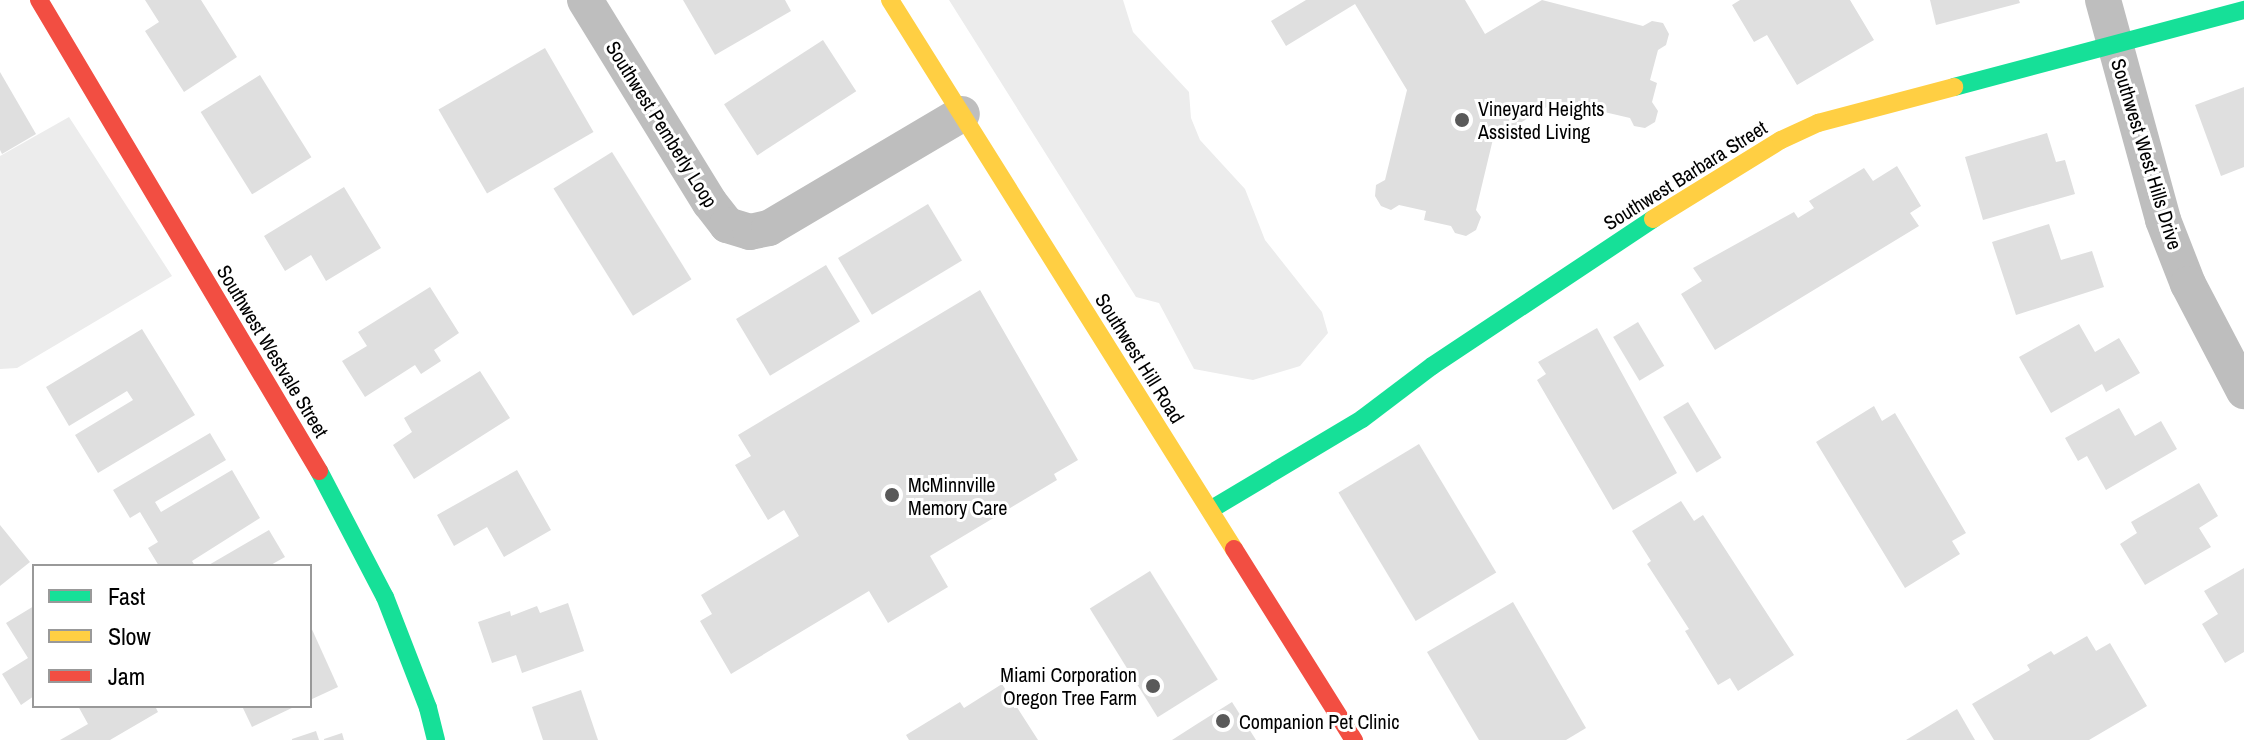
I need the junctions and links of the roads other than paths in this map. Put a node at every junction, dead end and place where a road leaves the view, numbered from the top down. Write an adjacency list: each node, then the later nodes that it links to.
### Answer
1 (39, 0): 10 (street, Southwest Westvale Street)
2 (585, 0): 7 (street, Southwest Pemberly Loop)
3 (890, 0): 7 (street, Southwest Hill Road)
4 (2103, 0): 6 (street, Southwest West Hills Drive)
5 (2244, 10): 6 (street, Southwest Barbara Street)
6 (2115, 47): 8 (street, Southwest West Hills Drive); 9 (street, Southwest Barbara Street)
7 (962, 114): 9 (street, Southwest Hill Road)
8 (2244, 391)
9 (1210, 510): 11 (street, Southwest Hill Road)
10 (436, 740)
11 (1354, 740)

